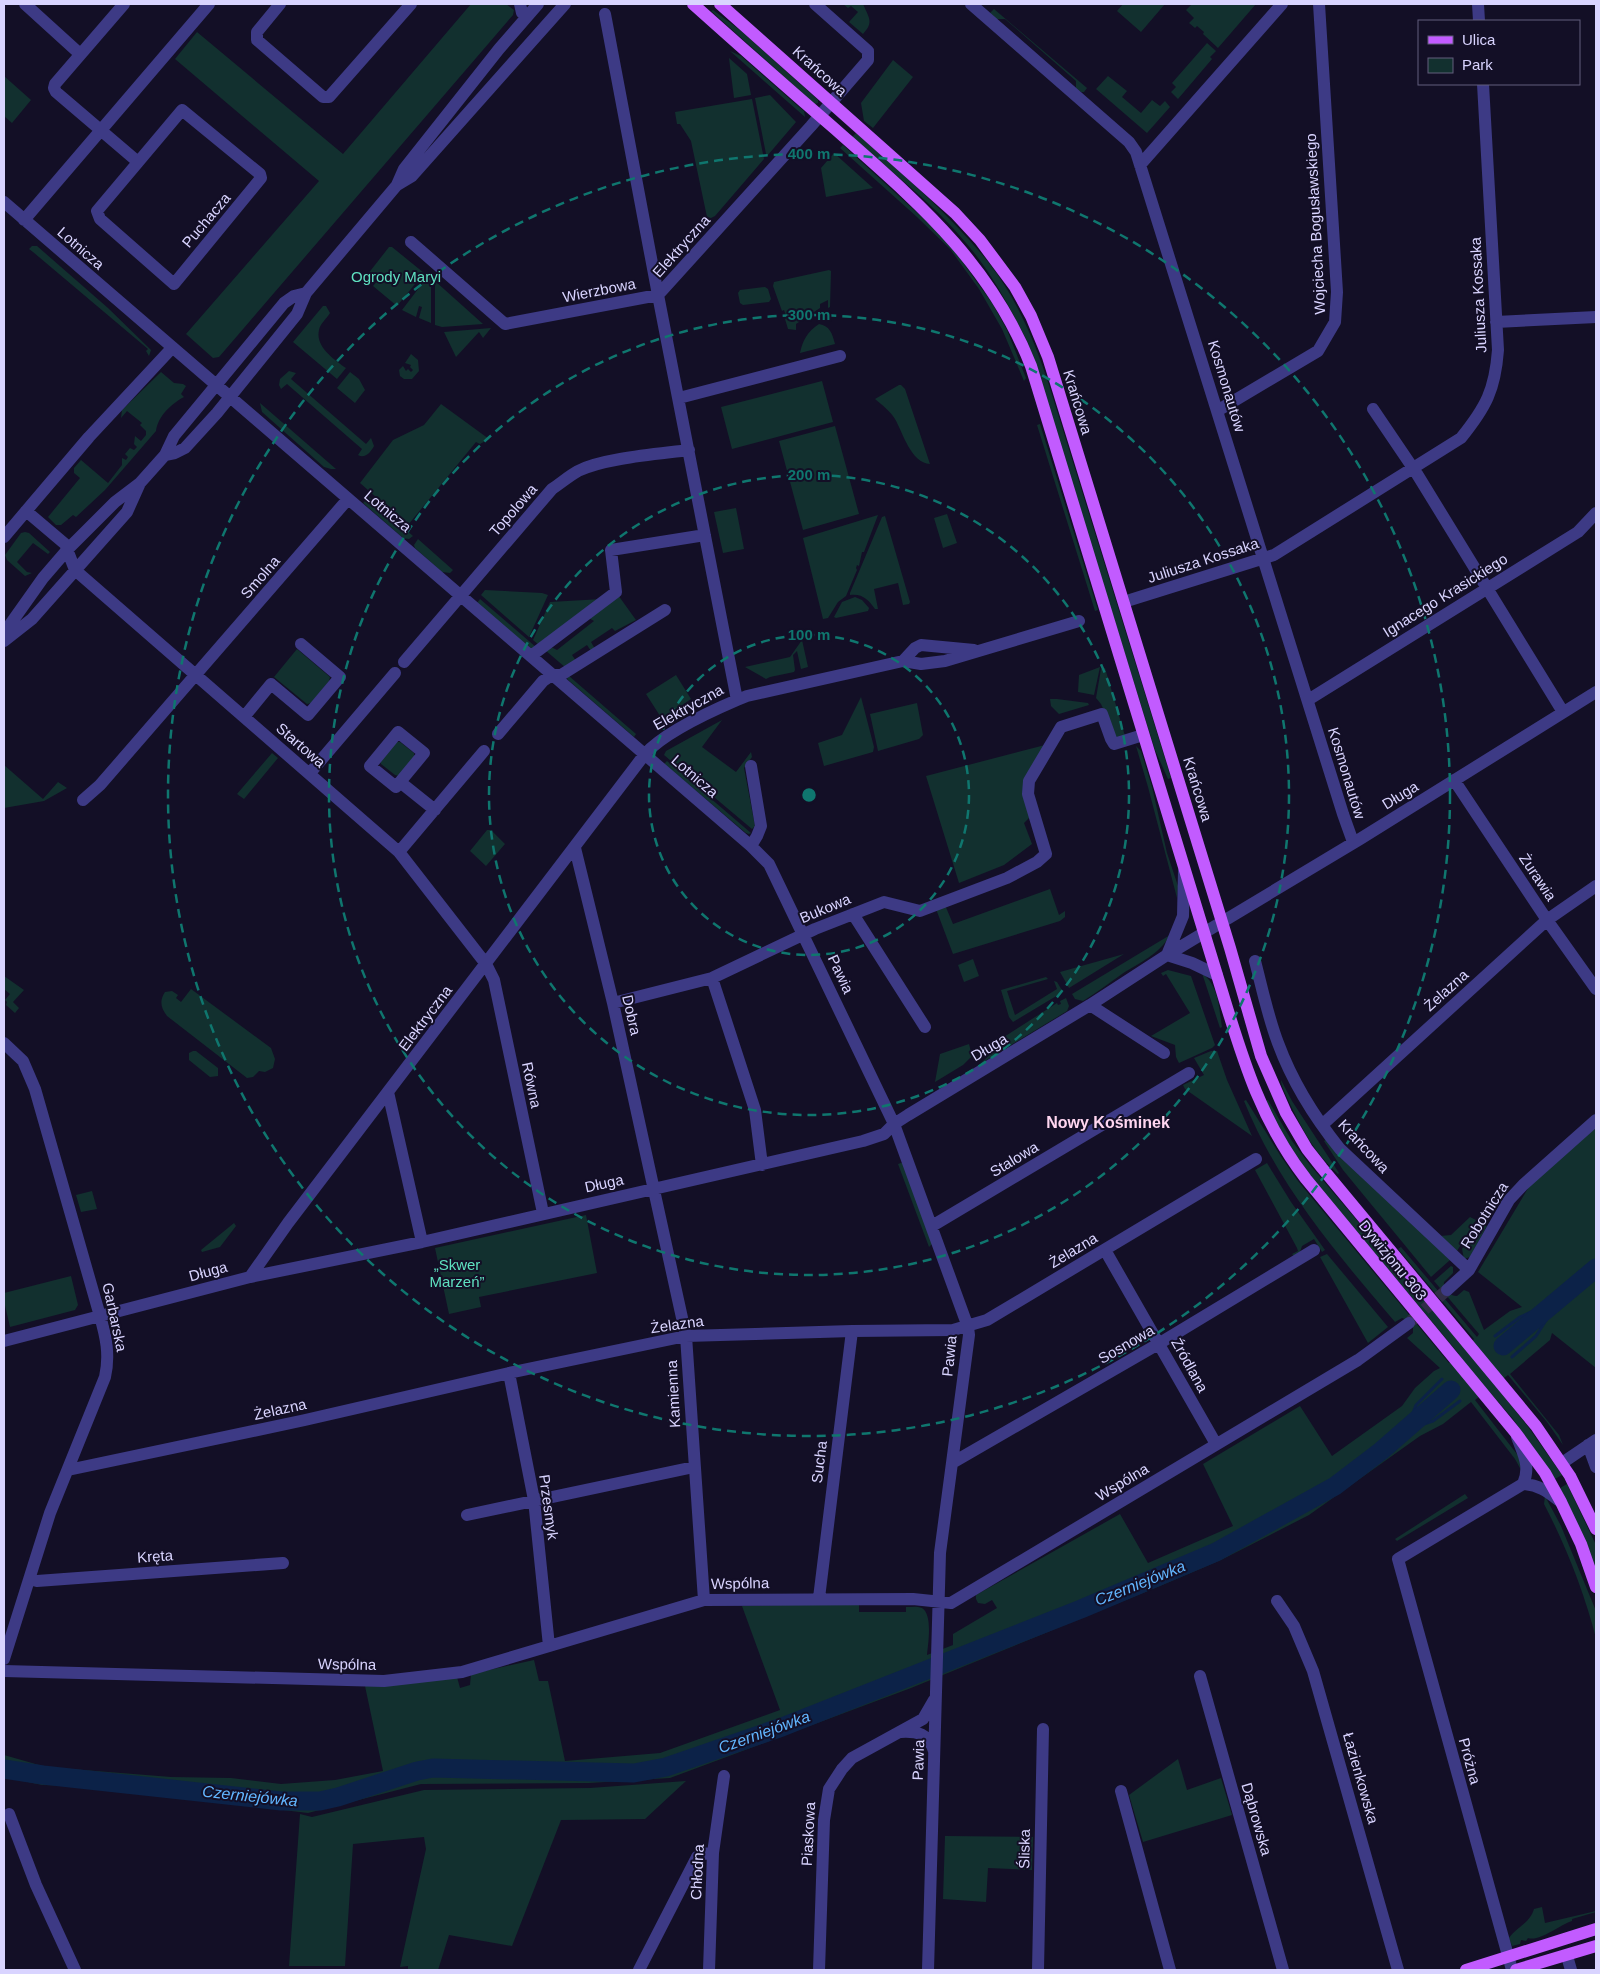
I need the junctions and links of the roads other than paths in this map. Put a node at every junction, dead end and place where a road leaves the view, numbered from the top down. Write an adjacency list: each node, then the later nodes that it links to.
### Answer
1 (25, 4): 19 (street)
2 (124, 4): 19 (street)
3 (209, 4): 23 (street)
4 (280, 4): 5 (street)
5 (411, 4)
6 (538, 4): 18 (street)
7 (565, 4): 26 (street)
8 (693, 4): 22 (main road)
9 (720, 4): 21 (main road, Krańcowa)
10 (815, 4): 21 (street, Elektryczna)
11 (971, 4): 25 (street, Kosmonautów)
12 (1282, 4): 25 (street)
13 (1319, 4): 40 (street, Wojciecha Bogusławskiego)
14 (1478, 4): 17 (street)
15 (524, 7): 18 (street)
16 (605, 14): 31 (street, Wierzbowa)
17 (1479, 20)
18 (499, 49): 26 (street)
19 (80, 54): 23 (street)
20 (1483, 85): 33 (street, Juliusza Kossaka)
21 (832, 103): 22 (street, Elektryczna); 91 (main road, Krańcowa)
22 (820, 116): 31 (street, Elektryczna); 74 (main road)
23 (100, 130): 24 (street); 28 (street)
24 (138, 162): 24 (street, Puchacza)
25 (1140, 165): 40 (street, Kosmonautów)
26 (397, 185): 30 (street)
27 (4, 202): 28 (street, Lotnicza)
28 (24, 220): 34 (street, Lotnicza)
29 (411, 242): 31 (street, Wierzbowa)
30 (306, 293): 36 (street); 37 (street)
31 (658, 295): 38 (street, Elektryczna)
32 (1596, 317): 33 (street)
33 (1496, 322): 43 (street, Juliusza Kossaka)
34 (172, 348): 36 (street, Lotnicza); 46 (street)
35 (840, 356): 38 (street)
36 (216, 385): 37 (street, Lotnicza); 42 (street)
37 (231, 397): 42 (street); 45 (street, Lotnicza)
38 (679, 398): 41 (street, Elektryczna)
39 (1373, 409): 43 (street)
40 (1217, 411): 51 (street, Kosmonautów)
41 (689, 450): 48 (street, Elektryczna); 54 (street, Topolowa)
42 (165, 455): 44 (street)
43 (1413, 469): 51 (street, Juliusza Kossaka); 53 (street)
44 (140, 483): 50 (street); 52 (street)
45 (348, 499): 54 (street, Lotnicza); 66 (street, Smolna)
46 (26, 511): 49 (street); 50 (street)
47 (1596, 513): 53 (street, Ignacego Krasickiego)
48 (705, 535): 62 (street); 69 (street, Elektryczna)
49 (4, 537)
50 (68, 549): 52 (street); 58 (street)
51 (1264, 558): 55 (street, Juliusza Kossaka); 70 (street, Kosmonautów)
52 (75, 570): 59 (street); 66 (street, Startowa)
53 (1487, 589): 70 (street, Ignacego Krasickiego); 71 (street)
54 (460, 596): 62 (street, Lotnicza); 64 (street, Topolowa)
55 (1130, 600)
56 (665, 610): 67 (street)
57 (1079, 621): 61 (street)
58 (4, 632)
59 (4, 641)
60 (301, 644): 72 (street)
61 (979, 651): 63 (street); 63 (street)
62 (531, 656): 67 (street, Lotnicza)
63 (903, 661): 69 (street)
64 (404, 662)
65 (395, 673): 78 (street)
66 (196, 675): 72 (street, Startowa); 81 (street, Smolna)
67 (552, 675): 73 (street); 76 (street, Lotnicza)
68 (1596, 692): 71 (street, Długa)
69 (737, 700): 76 (street, Elektryczna)
70 (1308, 700): 83 (street, Kosmonautów)
71 (1563, 712): 79 (street, Długa)
72 (244, 717): 78 (street, Startowa)
73 (498, 734)
74 (1144, 735): 87 (main road); 89 (street, Bukowa)
75 (484, 751): 82 (street)
76 (645, 754): 84 (street, Lotnicza); 85 (street, Elektryczna)
77 (751, 766): 84 (street)
78 (310, 774): 86 (street, Startowa)
79 (1454, 780): 83 (street, Długa); 90 (street, Żurawia)
80 (400, 782): 82 (street)
81 (83, 800)
82 (435, 810): 86 (street)
83 (1353, 842): 91 (street, Długa)
84 (750, 846): 93 (street, Pawia)
85 (575, 848): 96 (street, Elektryczna); 100 (street, Dobra)
86 (399, 852): 96 (street, Startowa)
87 (1184, 866): 92 (main road); 94 (street)
88 (1596, 886): 90 (street, Żelazna)
89 (853, 914): 93 (street, Bukowa); 102 (street)
90 (1547, 920): 99 (street, Żurawia); 109 (street, Żelazna)
91 (1222, 922): 92 (street, Długa); 133 (main road, Dywizjonu 303)
92 (1205, 932): 94 (street, Długa); 97 (main road, Dywizjonu 303)
93 (804, 934): 98 (street, Bukowa); 108 (street, Pawia)
94 (1167, 955): 97 (street); 101 (street, Długa)
95 (1254, 961): 109 (street, Krańcowa)
96 (486, 964): 106 (street, Elektryczna); 113 (street, Równa)
97 (1217, 975): 129 (main road, Dywizjonu 303)
98 (712, 978): 100 (street, Bukowa); 111 (street)
99 (1596, 990)
100 (613, 1003): 112 (street, Dobra)
101 (1090, 1005): 104 (street); 108 (street, Długa)
102 (925, 1027)
103 (4, 1043): 121 (street, Garbarska)
104 (1164, 1053)
105 (1189, 1073): 114 (street, Stalowa)
106 (388, 1092): 115 (street); 119 (street, Elektryczna)
107 (1596, 1120): 118 (street, Robotnicza)
108 (894, 1124): 111 (street, Długa); 114 (street, Pawia)
109 (1322, 1125): 118 (street, Krańcowa)
110 (1256, 1159): 116 (street, Żelazna)
111 (762, 1165): 112 (street, Długa)
112 (654, 1189): 113 (street, Długa); 125 (street, Kamienna)
113 (543, 1213): 115 (street, Długa)
114 (932, 1226): 123 (street, Pawia)
115 (422, 1242): 119 (street, Długa)
116 (1105, 1250): 123 (street, Żelazna); 127 (street, Źródlana)
117 (1314, 1250): 127 (street, Sosnowa)
118 (1469, 1270): 120 (street, Robotnicza)
119 (250, 1277): 121 (street, Długa)
120 (1447, 1290)
121 (100, 1316): 126 (street, Długa); 136 (street, Garbarska)
122 (1409, 1323): 131 (street, Wspólna)
123 (968, 1327): 124 (street, Żelazna); 132 (street, Pawia)
124 (852, 1330): 125 (street, Żelazna); 145 (street, Sucha)
125 (686, 1336): 128 (street, Żelazna); 134 (street, Kamienna)
126 (4, 1341)
127 (1160, 1343): 131 (street, Źródlana); 132 (street, Sosnowa)
128 (509, 1373): 136 (street, Żelazna); 138 (street, Przesmyk)
129 (1516, 1432): 137 (street); 139 (main road, Dywizjonu 303)
130 (1592, 1443): 133 (street); 135 (street)
131 (1216, 1444): 148 (street, Wspólna)
132 (952, 1463): 148 (street, Pawia)
133 (1562, 1463): 141 (main road, Dywizjonu 303)
134 (694, 1467): 138 (street); 146 (street, Kamienna)
135 (1596, 1467)
136 (68, 1470): 143 (street, Garbarska)
137 (1523, 1484): 139 (street); 164 (street, Próżna)
138 (534, 1500): 140 (street); 149 (street, Przesmyk)
139 (1561, 1502): 144 (main road, Dywizjonu 303)
140 (467, 1515)
141 (1596, 1529)
142 (283, 1563): 143 (street, Kręta)
143 (30, 1578): 150 (street, Garbarska)
144 (1596, 1587)
145 (819, 1598): 146 (street, Wspólna); 148 (street, Wspólna)
146 (704, 1600): 149 (street, Wspólna)
147 (1277, 1601): 173 (street, Łazienkowska)
148 (939, 1602): 153 (street, Pawia)
149 (549, 1646): 151 (street, Wspólna)
150 (4, 1659)
151 (4, 1672)
152 (1200, 1676): 172 (street, Dąbrowska)
153 (936, 1688): 155 (street, Piaskowa); 156 (street, Pawia)
154 (1043, 1730): 170 (street, Śliska)
155 (901, 1732): 156 (street); 168 (street, Piaskowa)
156 (934, 1753): 169 (street, Pawia)
157 (724, 1776): 160 (street, Chłodna)
158 (1121, 1791): 171 (street)
159 (9, 1814): 165 (street)
160 (713, 1853): 166 (street); 167 (street, Chłodna)
161 (1596, 1929): 164 (main road)
162 (1596, 1946): 163 (main road)
163 (1567, 1956): 175 (main road); 176 (street)
164 (1510, 1964): 174 (main road)
165 (75, 1970)
166 (639, 1970)
167 (709, 1970)
168 (819, 1970)
169 (928, 1970)
170 (1038, 1970)
171 (1170, 1970)
172 (1283, 1970)
173 (1398, 1970)
174 (1466, 1970)
175 (1516, 1970)
176 (1571, 1970)

